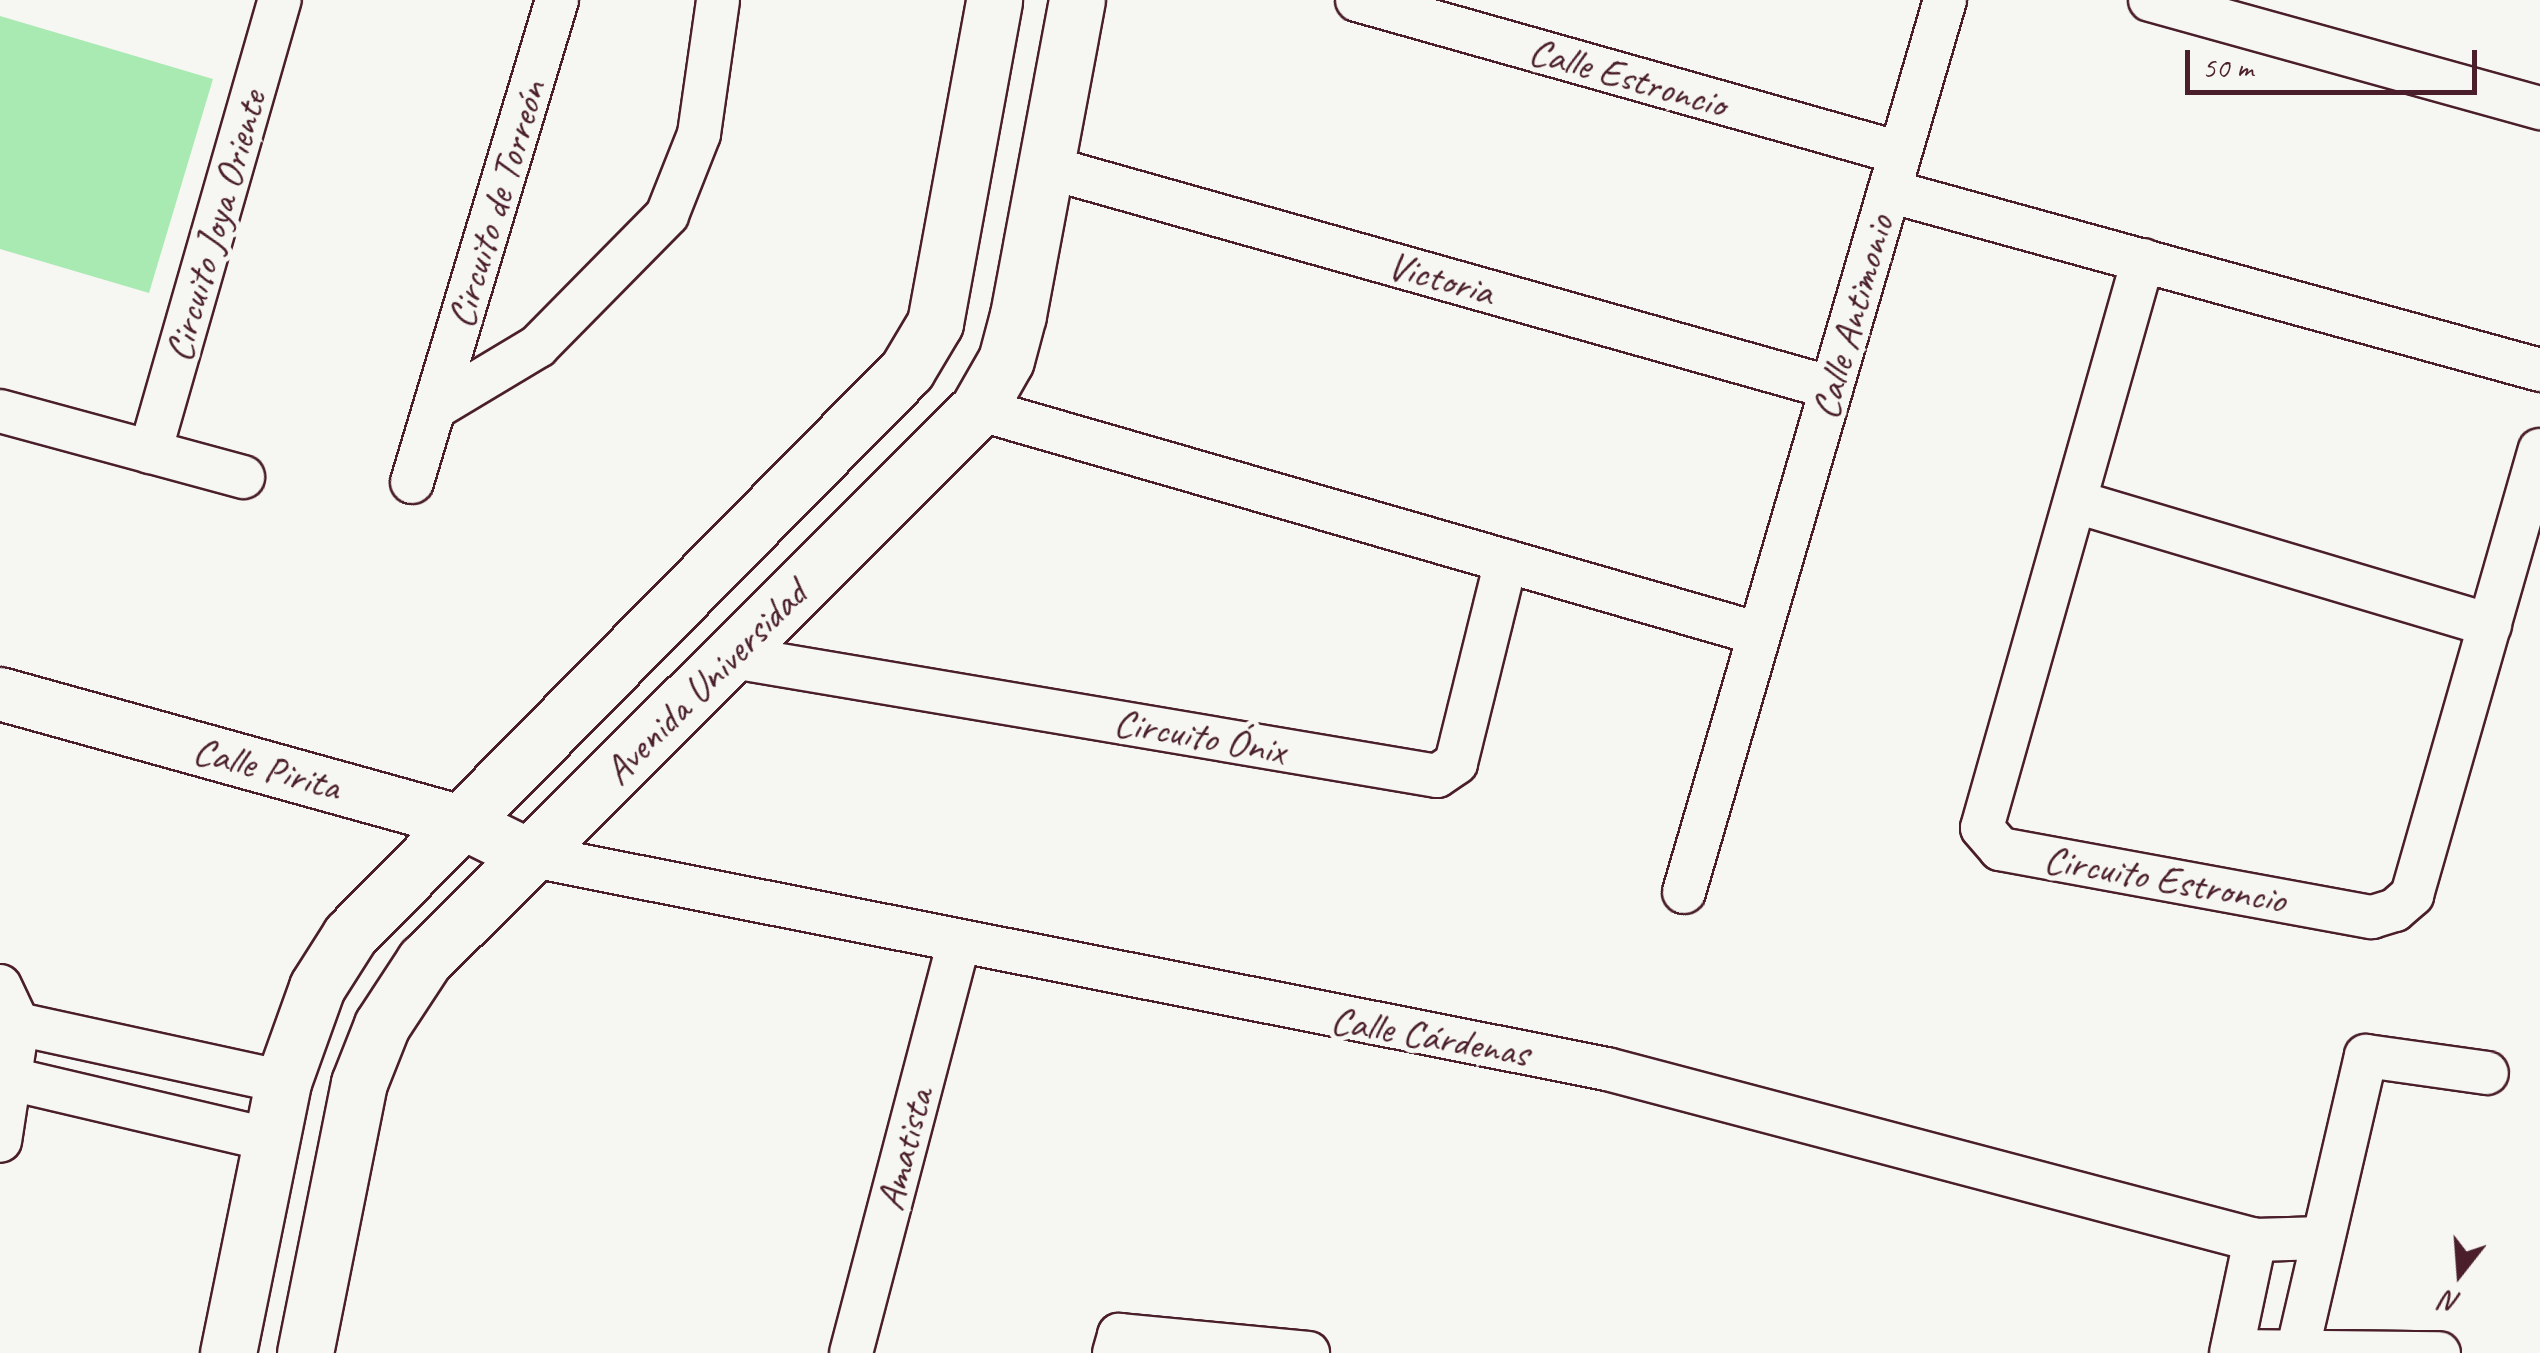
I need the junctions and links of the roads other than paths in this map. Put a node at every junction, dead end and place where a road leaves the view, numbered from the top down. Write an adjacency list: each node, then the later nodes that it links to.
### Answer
1 (280, 0): 19 (street, Circuito Joya Oriente)
2 (557, 0): 15 (street, Circuito de Torreón)
3 (718, 0): 15 (street, Circuito de Torreón)
4 (994, 0): 28 (main road, Avenida Universidad)
5 (1077, 0): 10 (main road, Avenida Universidad)
6 (1357, 0): 11 (street, Calle Estroncio)
7 (1945, 0): 11 (street, Calle Antimonio)
8 (2150, 0): 9 (street)
9 (2540, 108)
10 (1050, 168): 14 (street, Victoria); 16 (main road, Avenida Universidad)
11 (1894, 172): 12 (street); 14 (street, Calle Antimonio)
12 (2143, 260): 13 (street); 22 (street, Circuito Estroncio)
13 (2540, 370)
14 (1832, 388): 25 (street, Calle Antimonio)
15 (435, 408): 21 (street, Circuito de Torreón)
16 (978, 409): 23 (street); 26 (main road, Avenida Universidad)
17 (0, 411): 19 (street)
18 (2540, 450): 24 (street, Circuito Estroncio)
19 (150, 452): 20 (street)
20 (244, 477)
21 (412, 482)
22 (2077, 502): 24 (street); 24 (street, Circuito Estroncio)
23 (1506, 561): 25 (street); 26 (street, Circuito Ónix)
24 (2490, 625)
25 (1760, 634): 30 (street, Calle Antimonio)
26 (733, 657): 29 (main road, Avenida Universidad)
27 (0, 694): 28 (street, Calle Pirita)
28 (462, 822): 29 (street, Calle Pirita); 35 (main road, Avenida Universidad)
29 (528, 855): 31 (street, Calle Cárdenas); 44 (main road, Avenida Universidad)
30 (1684, 892)
31 (958, 946): 39 (street, Calle Cárdenas); 45 (street, Amatista)
32 (0, 986): 33 (street)
33 (18, 1024): 35 (street); 36 (street)
34 (2487, 1073): 38 (street)
35 (283, 1082): 37 (main road, Avenida Universidad)
36 (4, 1115): 37 (street)
37 (272, 1140): 43 (main road, Avenida Universidad)
38 (2324, 1238): 39 (street, Calle Cárdenas); 42 (street)
39 (2256, 1240): 41 (street)
40 (1116, 1344): 46 (street)
41 (2231, 1352): 42 (street)
42 (2297, 1352): 47 (street)
43 (228, 1353)
44 (305, 1353)
45 (851, 1353)
46 (1308, 1353)
47 (2440, 1353)

